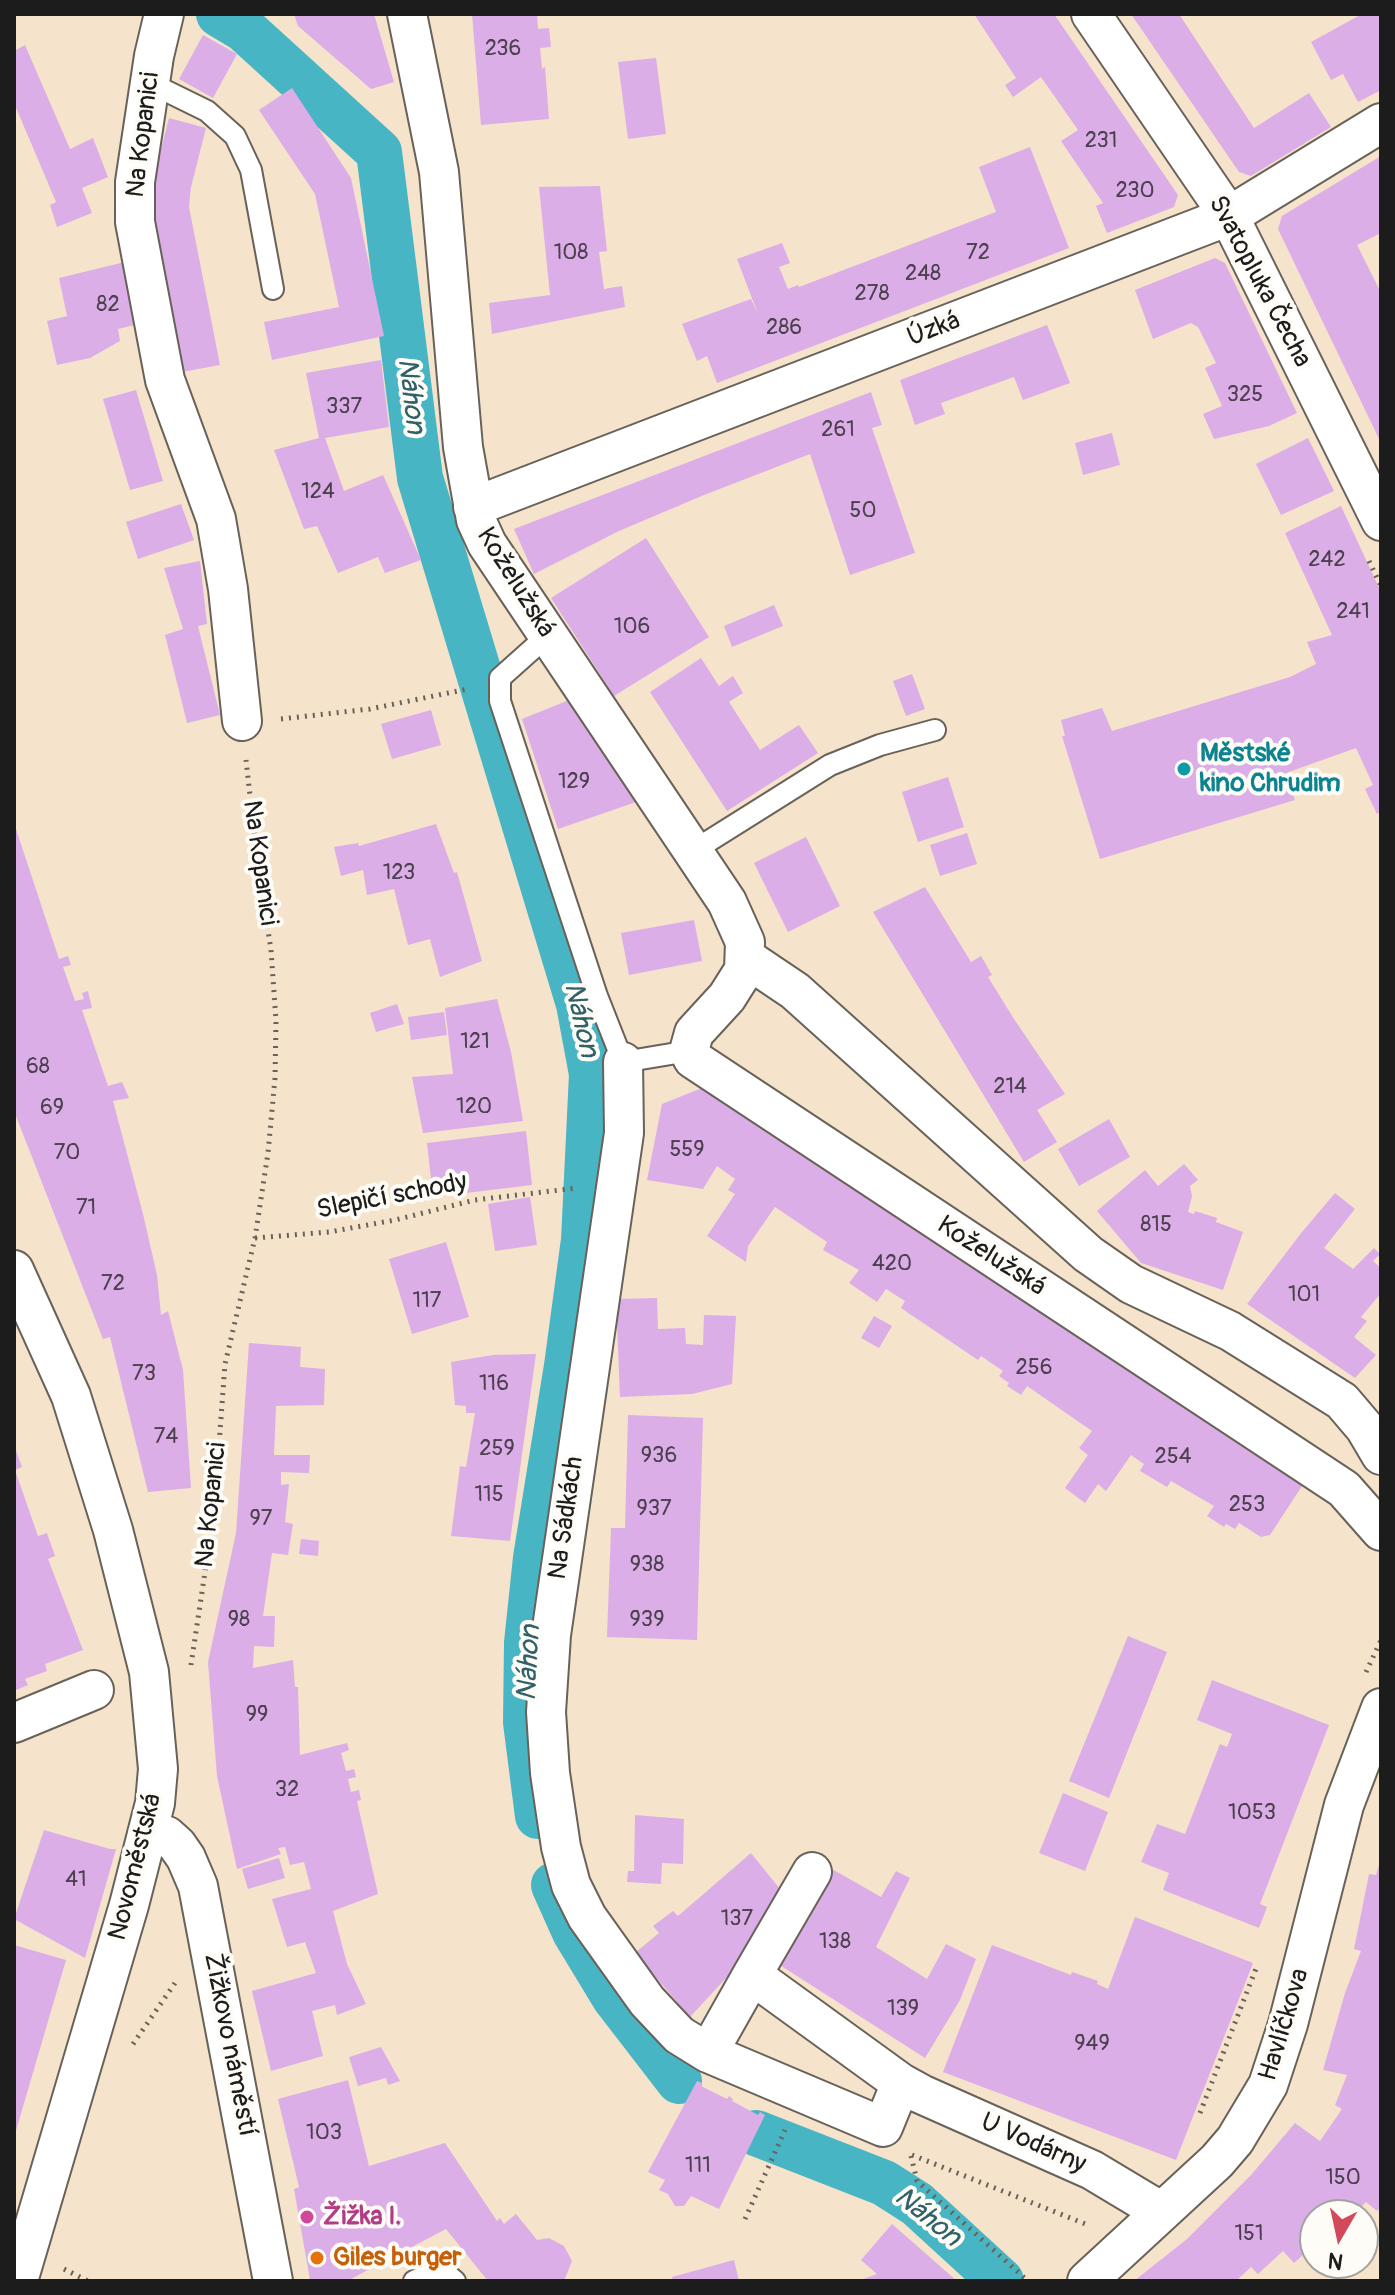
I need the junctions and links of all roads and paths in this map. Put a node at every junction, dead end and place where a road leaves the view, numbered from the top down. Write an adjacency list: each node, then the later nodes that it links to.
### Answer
1 (164, 14): 4 (street, Na Kopanici)
2 (407, 14): 8 (street, Koželužská)
3 (1091, 14): 6 (street, Svatopluka Čecha)
4 (150, 83): 7 (lane); 12 (street, Na Kopanici)
5 (1381, 123): 6 (street, Úzká)
6 (1229, 216): 8 (street, Úzká); 9 (street, Svatopluka Čecha)
7 (273, 289)
8 (473, 507): 10 (street, Koželužská)
9 (1381, 521)
10 (547, 636): 14 (street, Koželužská); 17 (lane)
11 (456, 694): 12 (path)
12 (242, 721): 19 (path, Na Kopanici)
13 (935, 730): 14 (lane)
14 (693, 851): 15 (street, Koželužská)
15 (746, 958): 16 (street); 21 (street)
16 (689, 1051): 17 (lane); 22 (street, Koželužská)
17 (623, 1062): 32 (street, Na Sádkách)
18 (573, 1188): 19 (path, Slepičí schody)
19 (255, 1238): 26 (path, Na Kopanici)
20 (14, 1270): 26 (street, Novoměstská)
21 (1381, 1455)
22 (1381, 1531)
23 (1381, 1640): 25 (path)
24 (94, 1690): 27 (street)
25 (1372, 1694): 38 (street, Havlíčkova)
26 (153, 1705): 28 (street, Novoměstská)
27 (14, 1723)
28 (149, 1829): 40 (street, Novoměstská); 44 (street, Žižkovo náměstí)
29 (812, 1872): 31 (street)
30 (1259, 1960): 34 (path)
31 (752, 1975): 32 (street); 33 (street, U Vodárny)
32 (693, 2044): 36 (street)
33 (901, 2083): 36 (street); 38 (street, U Vodárny)
34 (1197, 2121)
35 (786, 2127): 39 (path)
36 (883, 2127): 37 (path)
37 (911, 2154): 38 (path); 47 (path)
38 (1149, 2204): 48 (street, Havlíčkova)
39 (745, 2219)
40 (23, 2231): 42 (street, Novoměstská)
41 (64, 2269): 43 (path)
42 (18, 2281)
43 (88, 2281)
44 (273, 2281)
45 (414, 2281): 46 (lane)
46 (455, 2281)
47 (1028, 2281)
48 (1087, 2281)

